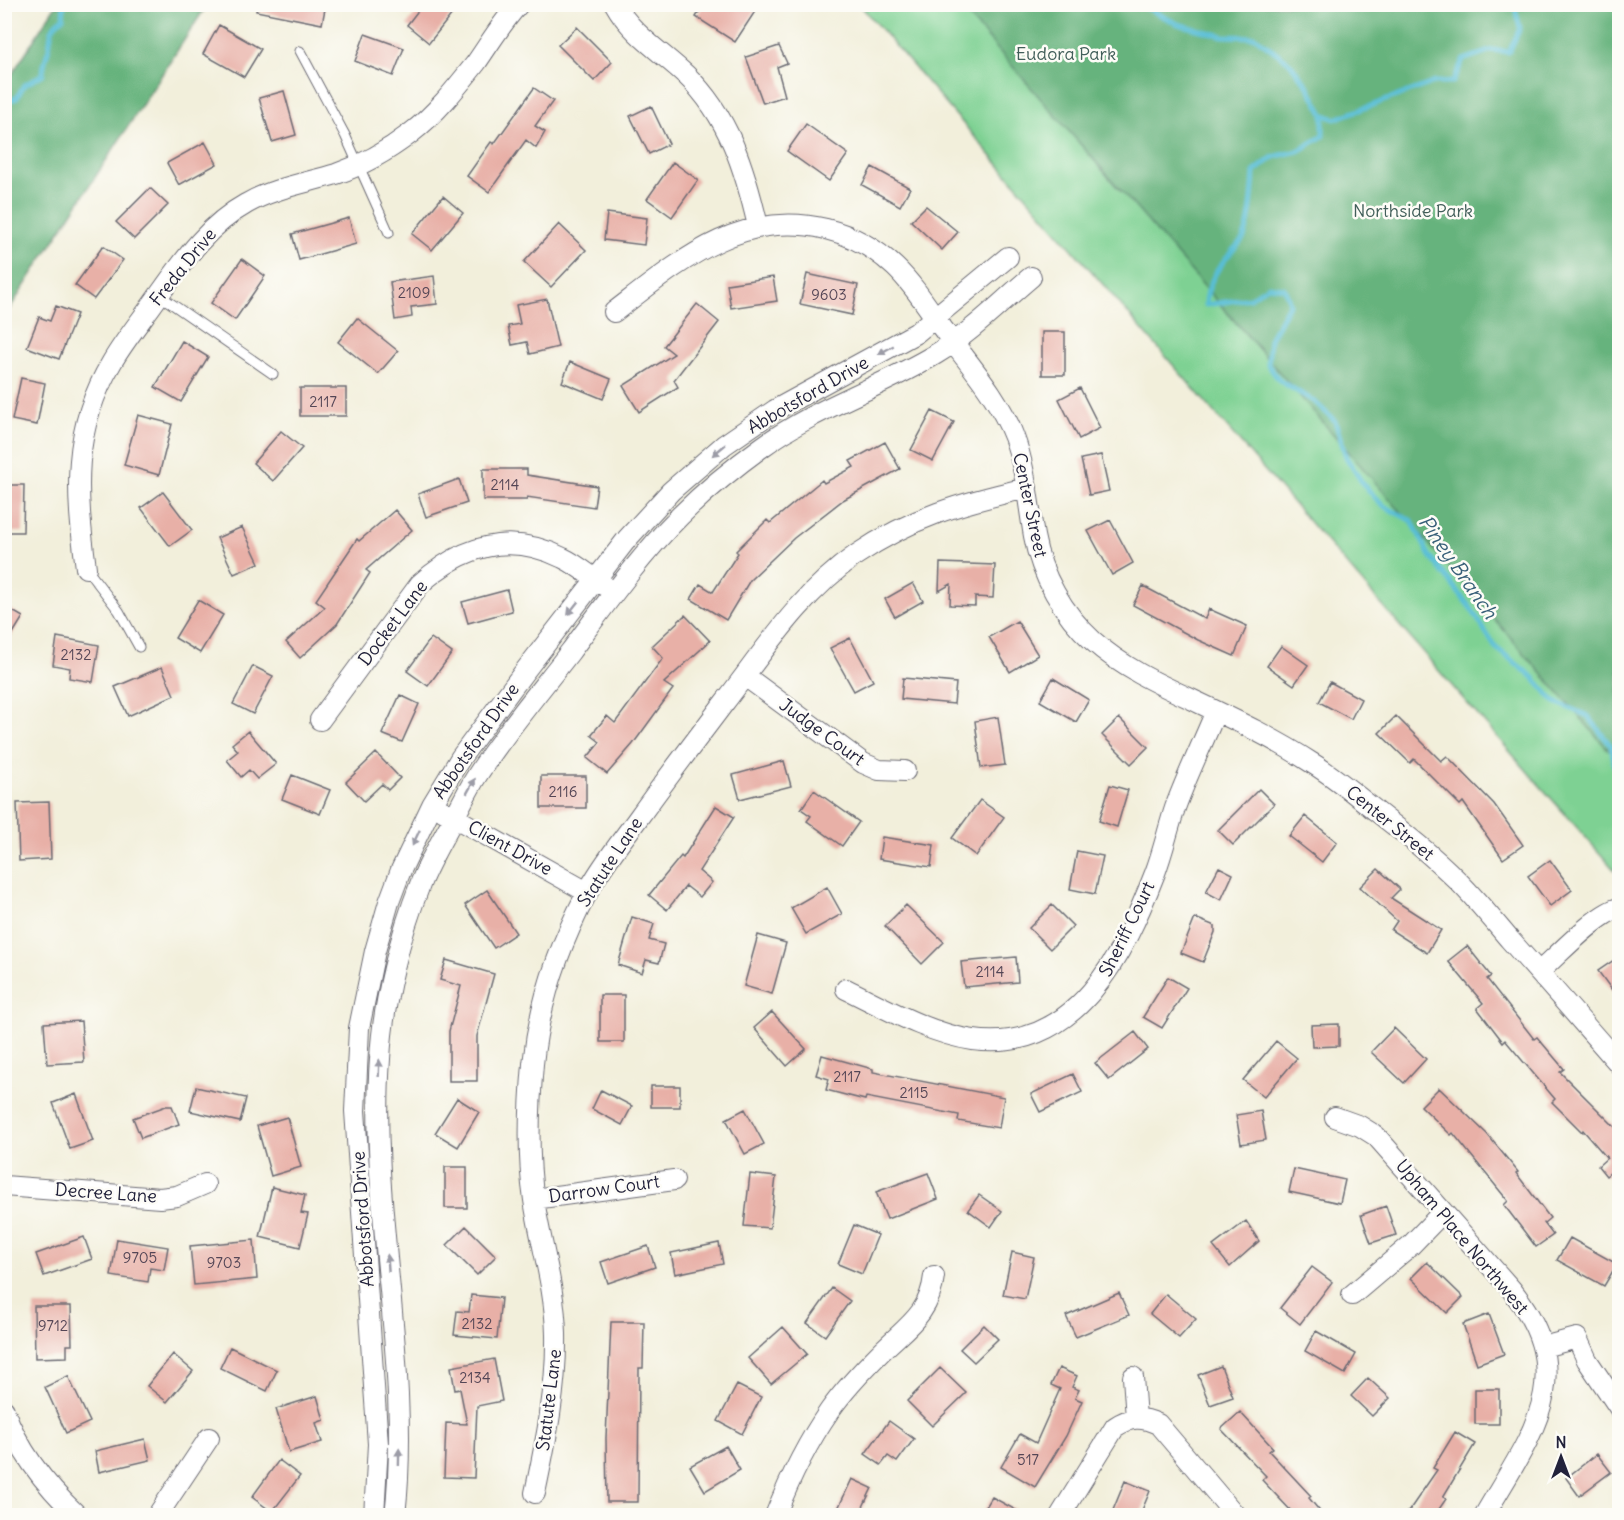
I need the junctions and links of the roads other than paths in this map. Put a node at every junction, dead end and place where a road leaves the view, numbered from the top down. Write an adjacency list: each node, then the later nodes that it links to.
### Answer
1 (519, 4): 4 (street, Freda Drive)
2 (615, 4): 5 (street)
3 (300, 51): 4 (lane)
4 (359, 165): 6 (lane); 9 (street, Freda Drive)
5 (758, 226): 10 (street, Center Street); 11 (street, Center Street)
6 (389, 233)
7 (1008, 257): 11 (street, Abbotsford Drive)
8 (1031, 277): 12 (street, Abbotsford Drive)
9 (159, 295): 13 (lane); 15 (street, Freda Drive)
10 (614, 312)
11 (935, 318): 12 (street, Center Street); 16 (street, Abbotsford Drive, one-way to 16)
12 (953, 343): 14 (street, Center Street); 17 (street, Abbotsford Drive)
13 (273, 374)
14 (1027, 488): 19 (street, Statute Lane); 20 (street, Center Street)
15 (86, 568): 18 (lane)
16 (595, 580): 17 (street, Docket Lane); 21 (street, Docket Lane); 23 (street, Abbotsford Drive, one-way to 23)
17 (614, 593): 24 (street, Abbotsford Drive, one-way to 17)
18 (139, 647)
19 (745, 675): 22 (street, Judge Court); 25 (street, Statute Lane)
20 (1216, 711): 27 (street, Center Street); 28 (street, Sheriff Court)
21 (320, 720)
22 (905, 771)
23 (432, 805): 24 (street, Client Drive); 47 (street, Abbotsford Drive, one-way to 47)
24 (454, 817): 25 (street, Client Drive); 48 (street, Abbotsford Drive, one-way to 24)
25 (587, 892): 34 (street, Statute Lane)
26 (1620, 908): 27 (street)
27 (1539, 972): 29 (street, Center Street)
28 (846, 989)
29 (1620, 1065)
30 (1335, 1117): 35 (street, Upham Place Northwest)
31 (674, 1180): 34 (street, Darrow Court)
32 (205, 1184): 33 (street, Decree Lane)
33 (4, 1186)
34 (534, 1199): 44 (street, Statute Lane)
35 (1443, 1212): 37 (street); 38 (street, Upham Place Northwest)
36 (934, 1276): 49 (street)
37 (1352, 1295)
38 (1543, 1347): 40 (street); 52 (street, Upham Place Northwest)
39 (1132, 1377): 42 (street)
40 (1620, 1409)
41 (4, 1410): 45 (street)
42 (1136, 1418): 50 (street); 51 (street)
43 (210, 1438): 46 (street)
44 (535, 1493)
45 (78, 1515)
46 (157, 1515)
47 (374, 1515)
48 (394, 1515)
49 (775, 1515)
50 (1060, 1515)
51 (1236, 1515)
52 (1484, 1515)

